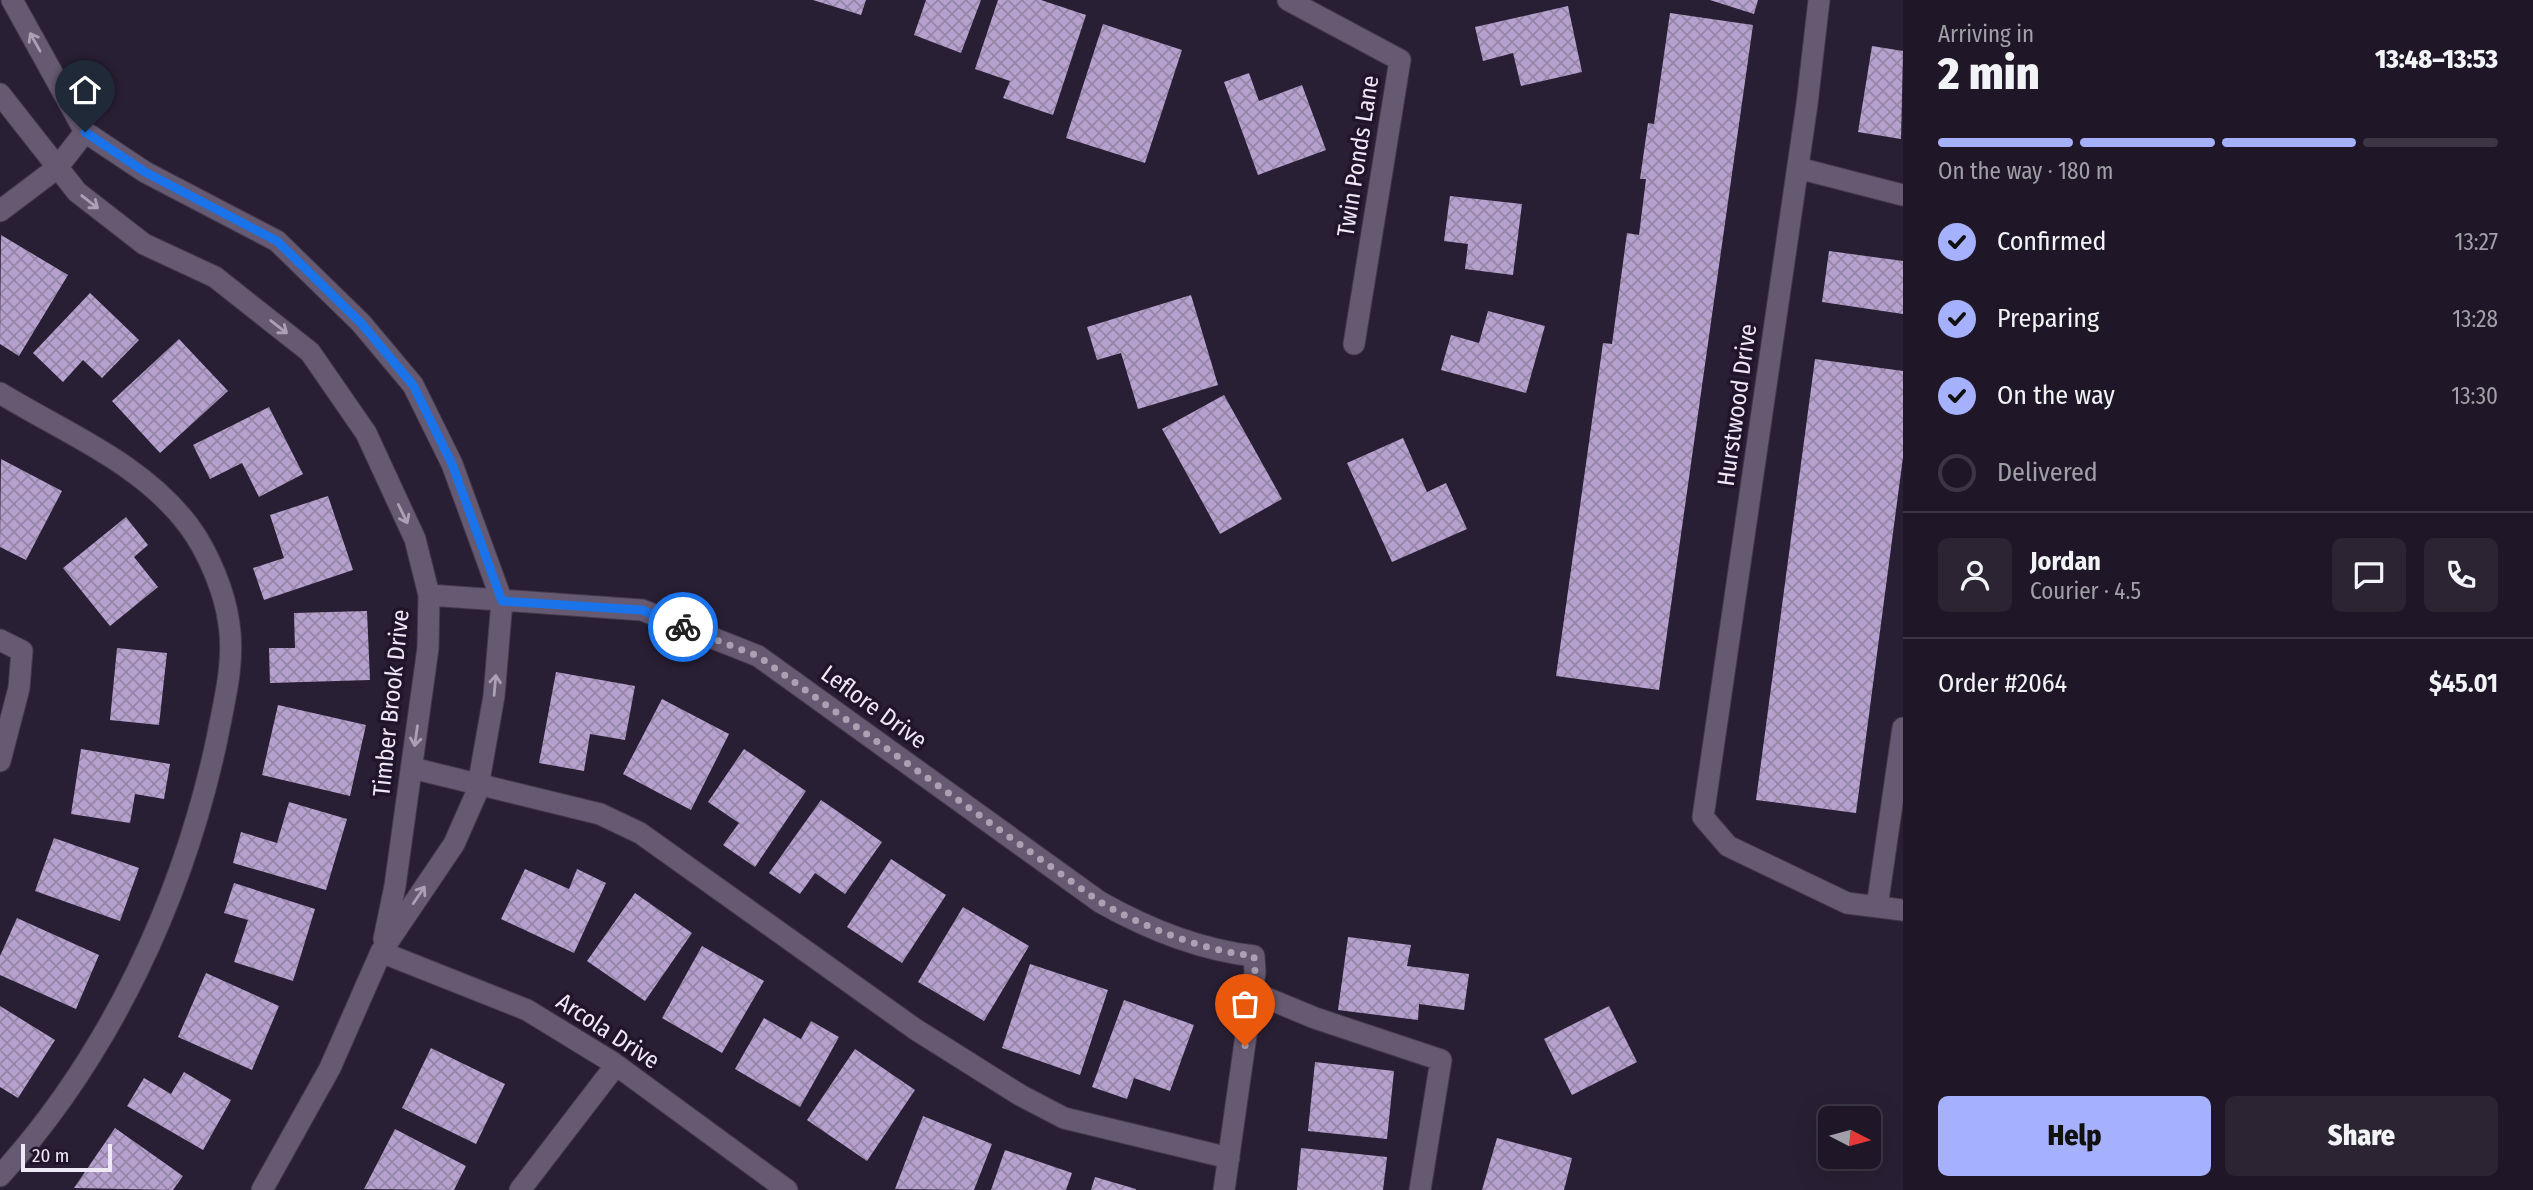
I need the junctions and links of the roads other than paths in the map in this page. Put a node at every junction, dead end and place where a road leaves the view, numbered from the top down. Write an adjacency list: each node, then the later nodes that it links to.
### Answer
1 (12, 0): 5 (street, Timber Brook Drive, one-way to 1)
2 (1288, 0): 10 (street, Twin Ponds Lane)
3 (1819, 0): 7 (street, Hurstwood Drive)
4 (0, 94): 6 (street, Timber Brook Drive)
5 (85, 132): 6 (street); 13 (street, Timber Brook Drive)
6 (57, 168): 9 (street); 12 (street, Timber Brook Drive, one-way to 12)
7 (1798, 168): 8 (street); 19 (street, Hurstwood Drive)
8 (1903, 195)
9 (0, 211)
10 (1354, 344)
11 (0, 393): 25 (street)
12 (429, 595): 13 (street, Leflore Drive); 17 (street, Timber Brook Drive, one-way to 17)
13 (502, 601): 18 (street, Timber Brook Drive, one-way to 13); 22 (street, Leflore Drive)
14 (0, 640): 16 (street)
15 (1903, 728): 19 (street)
16 (0, 761)
17 (412, 768): 18 (street); 21 (street, Timber Brook Drive)
18 (479, 782): 21 (street, Timber Brook Drive, one-way to 18); 24 (street)
19 (1877, 907): 20 (street)
20 (1903, 910)
21 (381, 952): 23 (street, Arcola Drive); 26 (street, Timber Brook Drive)
22 (1252, 992): 24 (street); 30 (street)
23 (616, 1065): 27 (street); 28 (street, Arcola Drive)
24 (1229, 1158): 29 (street)
25 (0, 1175)
26 (262, 1190)
27 (520, 1190)
28 (786, 1190)
29 (1224, 1190)
30 (1420, 1190)

